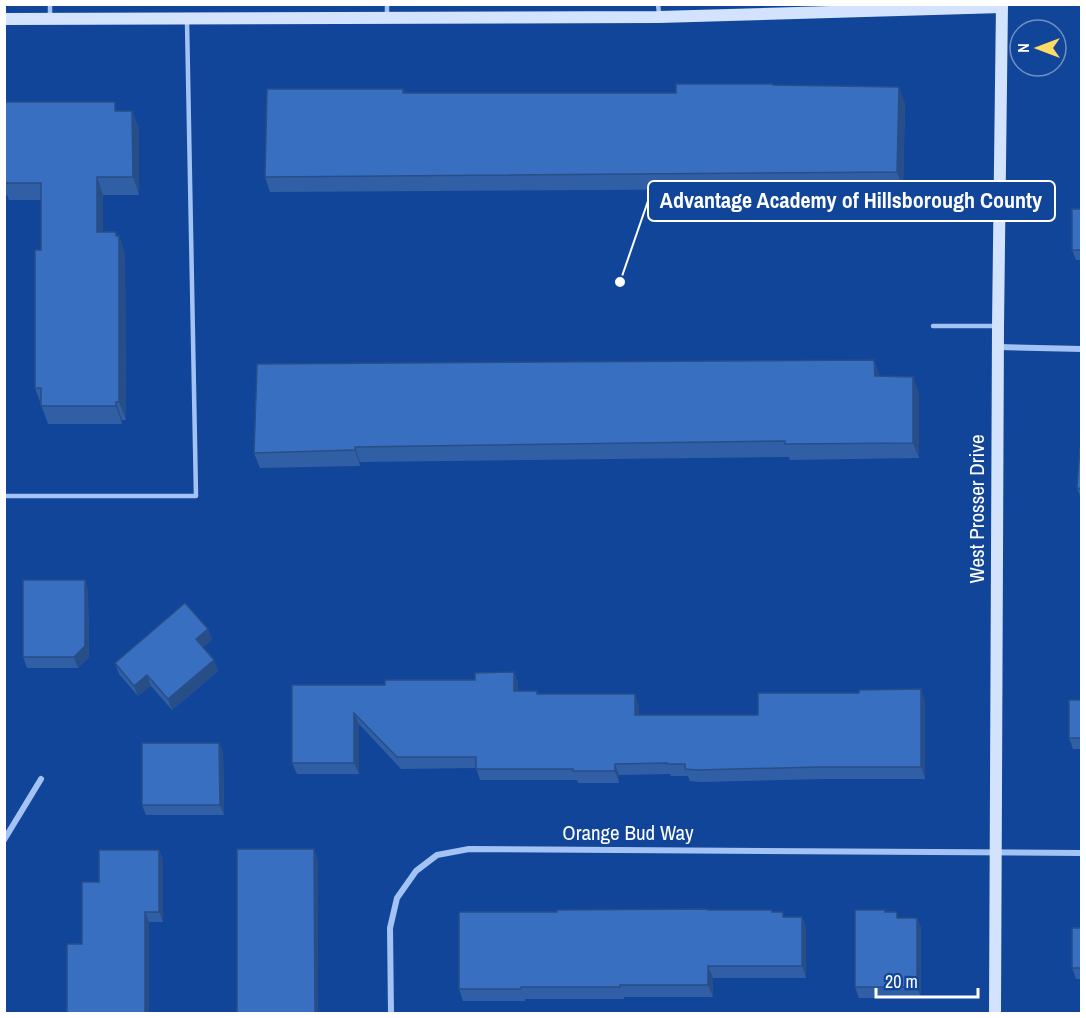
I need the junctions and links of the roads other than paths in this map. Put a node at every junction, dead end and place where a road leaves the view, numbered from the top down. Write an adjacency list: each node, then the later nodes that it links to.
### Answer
1 (50, 4): 8 (lane)
2 (387, 4): 6 (lane)
3 (1002, 6): 4 (street); 10 (street, West Prosser Drive)
4 (658, 11): 6 (street)
5 (187, 18): 6 (street); 8 (street); 13 (lane)
6 (387, 18)
7 (4, 19): 8 (street)
8 (50, 19)
9 (933, 326): 10 (lane)
10 (998, 326): 11 (street, West Prosser Drive)
11 (998, 347): 12 (street); 16 (street, West Prosser Drive)
12 (1082, 349)
13 (4, 496)
14 (41, 779): 15 (street)
15 (4, 840)
16 (994, 853): 17 (street, Orange Bud Way); 18 (street, Orange Bud Way); 19 (street, West Prosser Drive)
17 (1082, 853)
18 (391, 1014)
19 (995, 1014)

